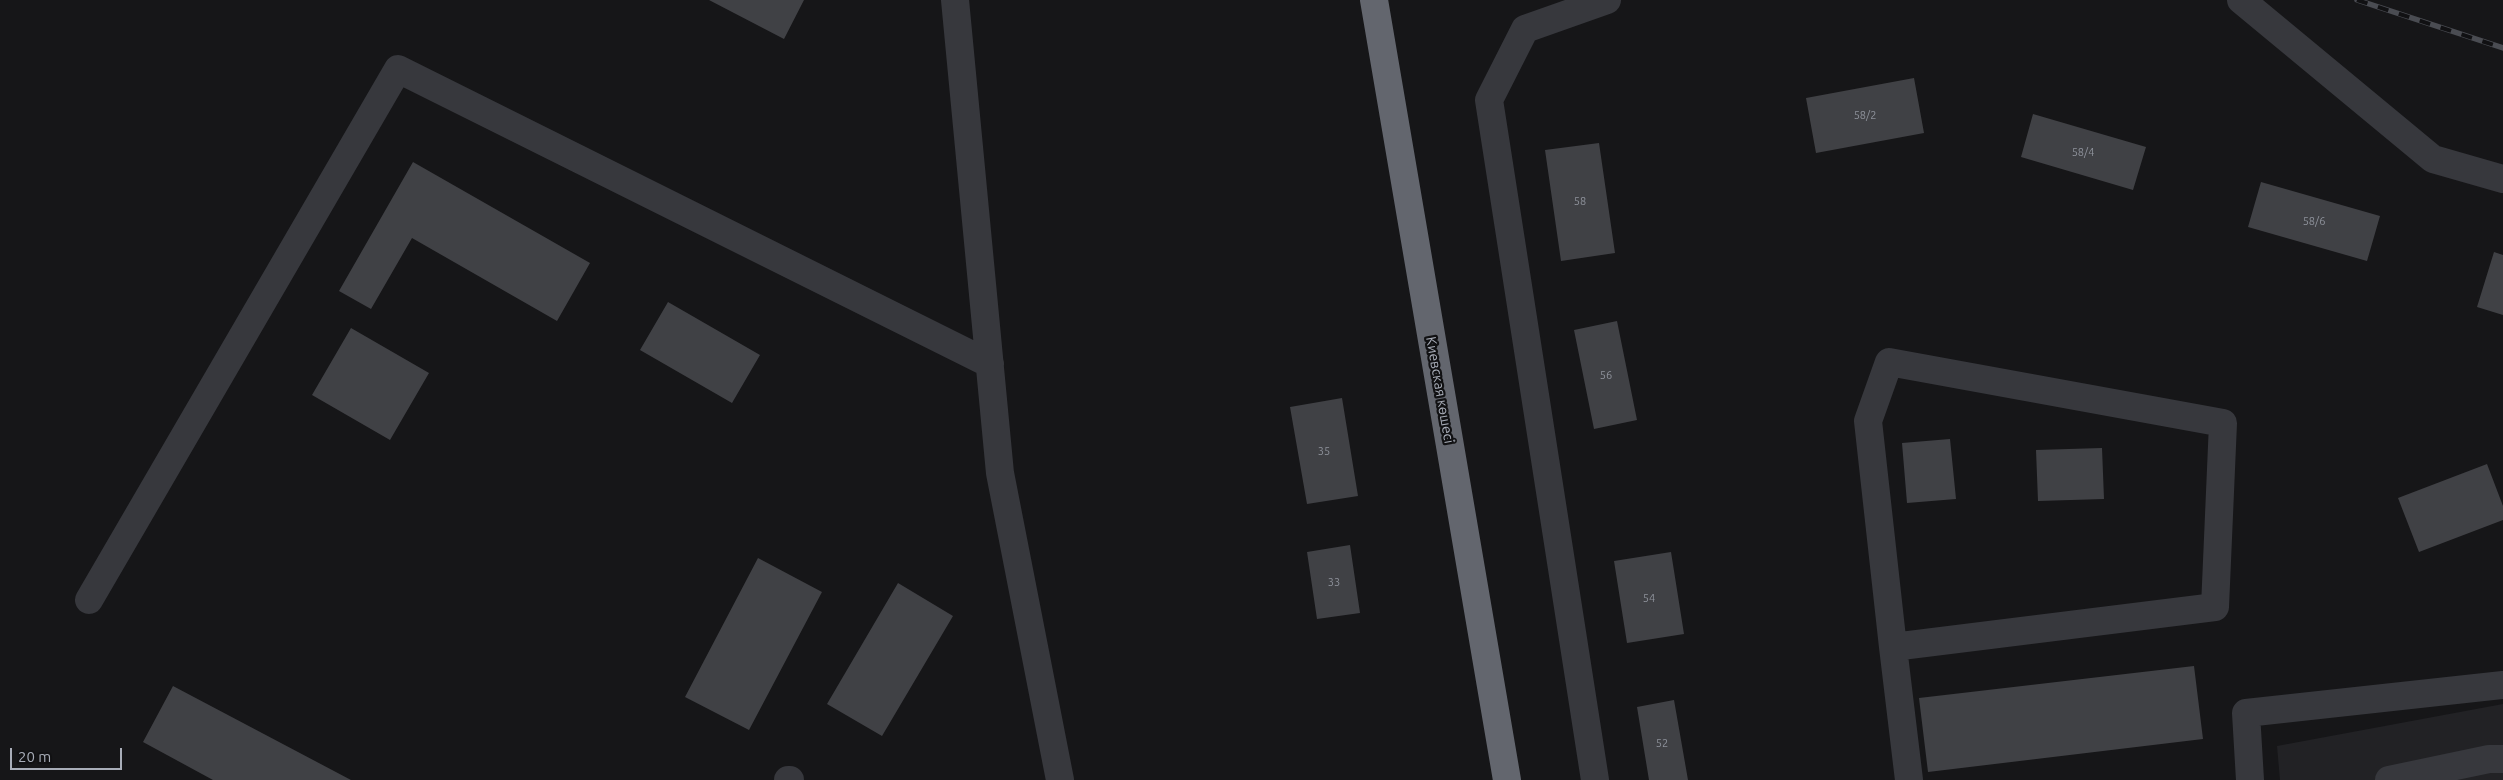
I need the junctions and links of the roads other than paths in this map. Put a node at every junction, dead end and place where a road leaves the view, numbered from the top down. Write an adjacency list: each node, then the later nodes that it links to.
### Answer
1 (955, 0): 6 (lane)
2 (1374, 0): 12 (highway, Киевская көшесі)
3 (1607, 0): 13 (lane)
4 (2241, 0): 5 (lane)
5 (2503, 179)
6 (990, 364): 7 (lane); 11 (lane)
7 (89, 600)
8 (1893, 647): 8 (lane); 14 (lane)
9 (2503, 686): 15 (lane)
10 (2496, 766): 16 (lane)
11 (1060, 780)
12 (1507, 780)
13 (1595, 780)
14 (1909, 780)
15 (2250, 780)
16 (2389, 780)

